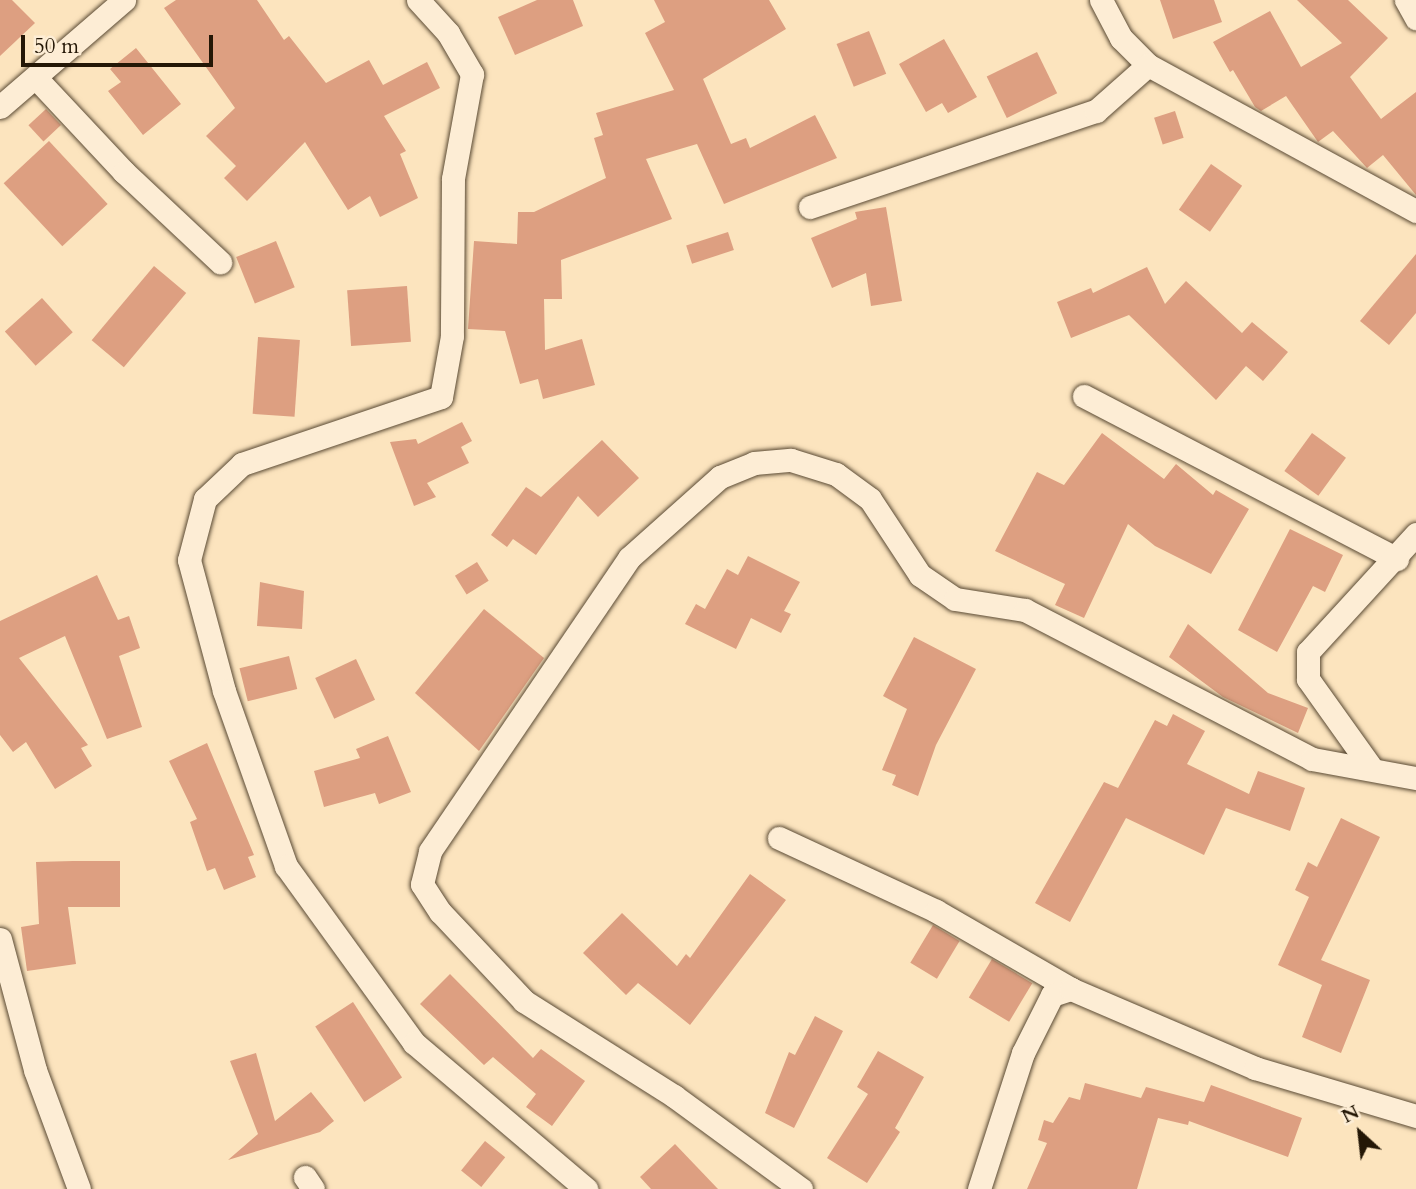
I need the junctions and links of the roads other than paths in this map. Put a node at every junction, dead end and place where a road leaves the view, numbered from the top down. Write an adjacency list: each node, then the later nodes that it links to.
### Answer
1 (124, 0): 7 (street)
2 (418, 0): 22 (street)
3 (1101, 0): 6 (street)
4 (1406, 0): 5 (street)
5 (1416, 18)
6 (1148, 65): 9 (street); 10 (street)
7 (36, 78): 8 (street); 11 (street)
8 (0, 107)
9 (810, 207)
10 (1416, 211)
11 (220, 262)
12 (1084, 396): 14 (street)
13 (1416, 534): 14 (street)
14 (1397, 559): 15 (street)
15 (1370, 766): 16 (street); 23 (street)
16 (1416, 779)
17 (779, 838): 19 (street)
18 (0, 939): 21 (street)
19 (1071, 989): 20 (street); 24 (street)
20 (1416, 1116)
21 (79, 1189)
22 (586, 1189)
23 (801, 1189)
24 (979, 1189)

